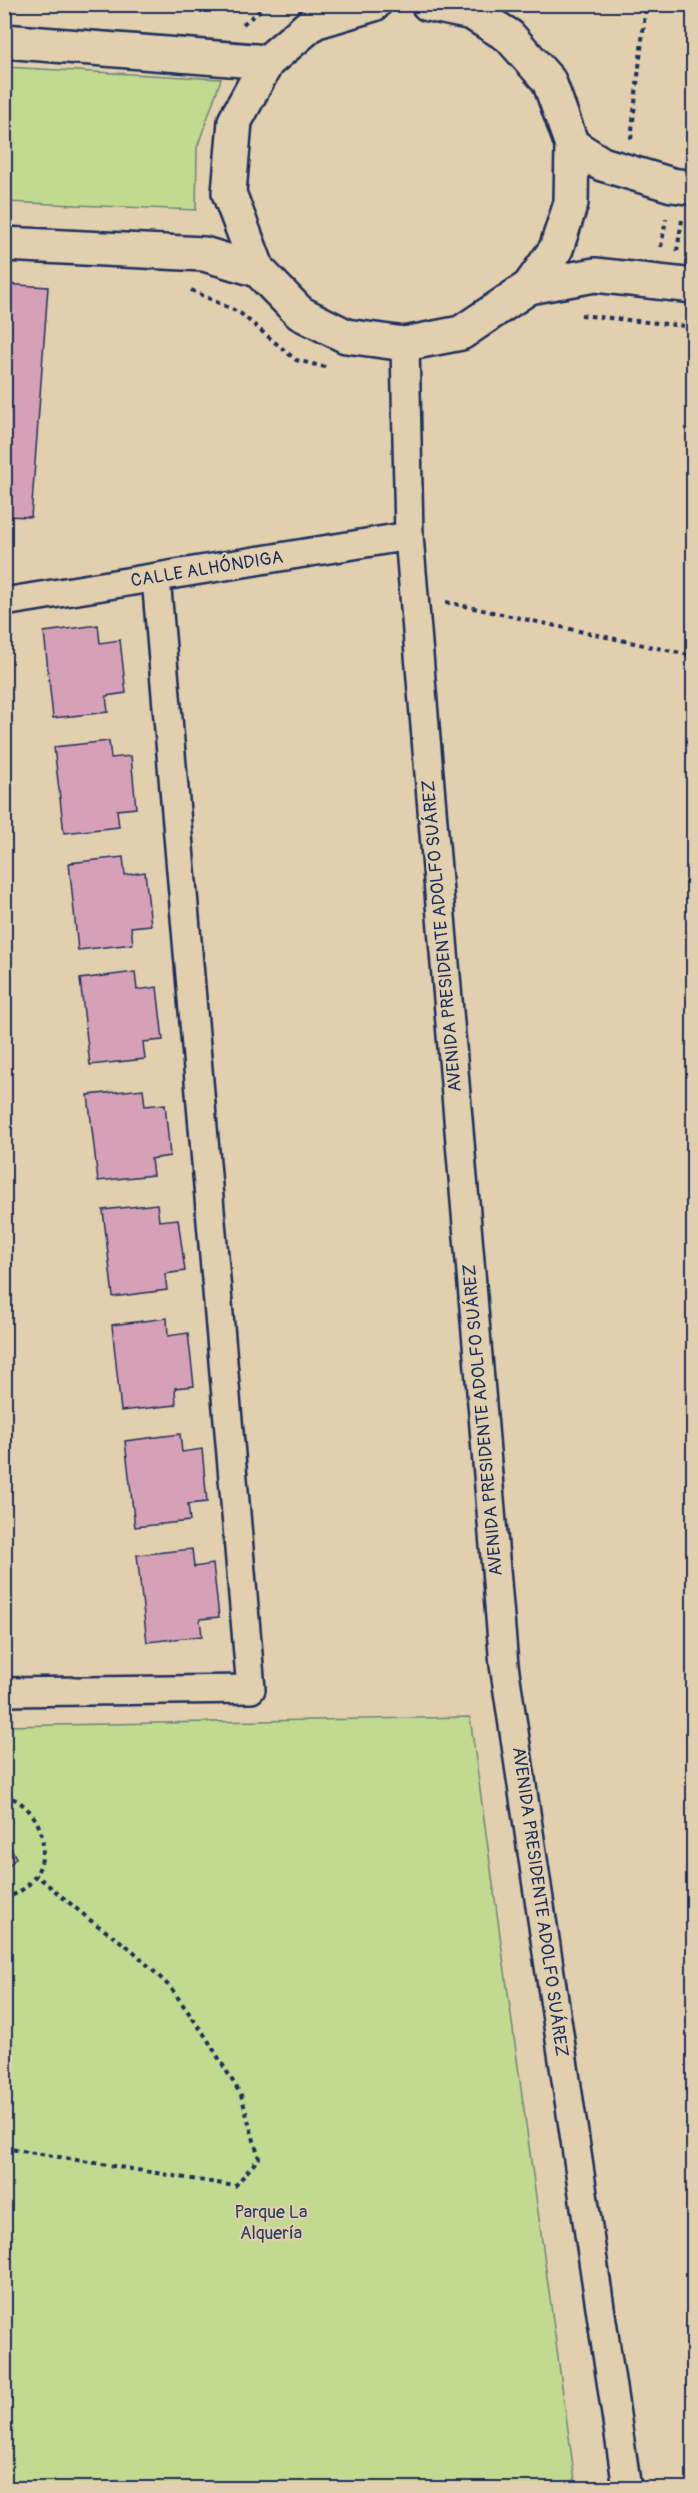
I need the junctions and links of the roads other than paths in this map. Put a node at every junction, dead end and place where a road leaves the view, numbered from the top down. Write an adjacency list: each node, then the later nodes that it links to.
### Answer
1 (374, 4): 5 (main road)
2 (428, 4): 3 (main road)
3 (470, 9): 6 (main road)
4 (4, 41): 5 (main road)
5 (267, 62): 9 (main road)
6 (572, 145): 7 (main road); 11 (main road)
7 (690, 188)
8 (4, 244): 9 (main road)
9 (258, 270): 12 (main road)
10 (683, 285): 11 (main road)
11 (529, 287): 12 (main road)
12 (405, 344): 13 (street, AVENIDA PRESIDENTE ADOLFO SUÁREZ)
13 (409, 536): 14 (street, CALLE ALHÓNDIGA); 17 (street, AVENIDA PRESIDENTE ADOLFO SUÁREZ)
14 (156, 578): 15 (street, CALLE ALHÓNDIGA); 16 (street)
15 (4, 602)
16 (4, 1692)
17 (627, 2488)

